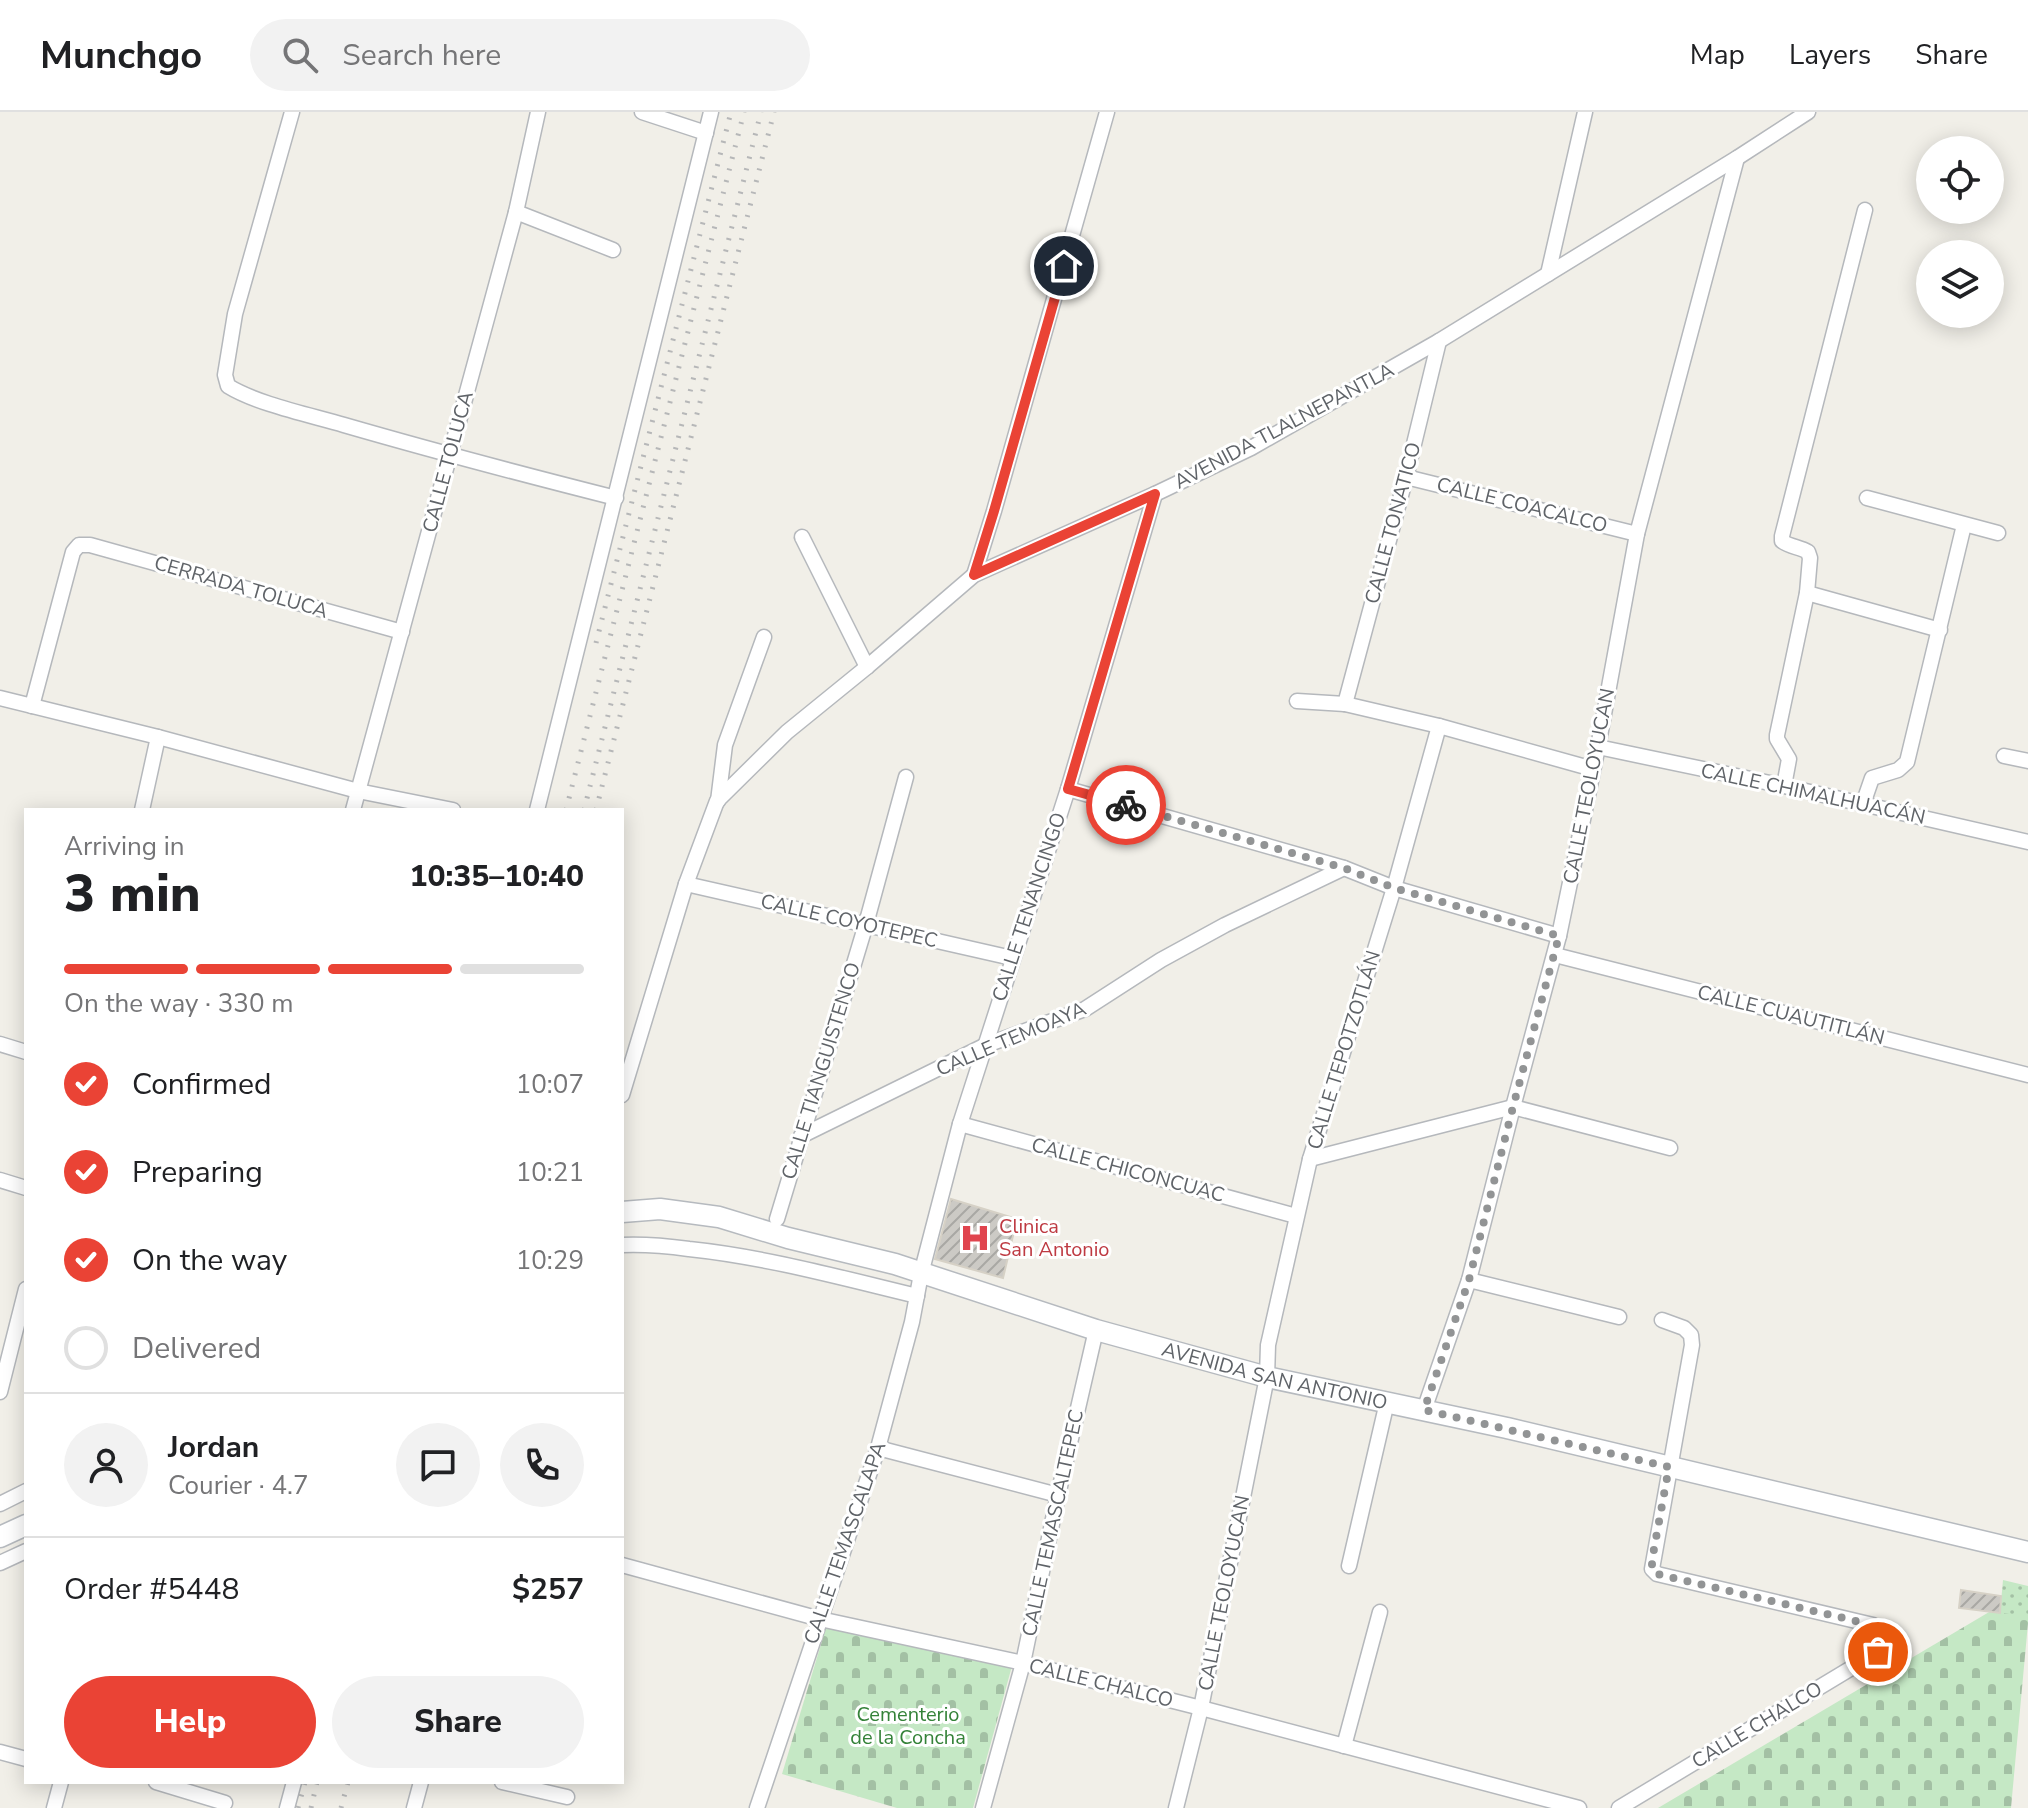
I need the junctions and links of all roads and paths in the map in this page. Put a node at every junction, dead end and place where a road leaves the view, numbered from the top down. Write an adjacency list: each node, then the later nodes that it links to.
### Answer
1 (292, 112): 15 (street)
2 (538, 112): 11 (street, CALLE TOLUCA)
3 (642, 112): 8 (street)
4 (711, 112): 8 (street)
5 (1107, 112): 24 (street)
6 (1585, 112): 13 (street)
7 (1808, 112): 9 (street, AVENIDA TLALNEPANTLA)
8 (706, 133): 18 (street)
9 (1737, 158): 13 (street, AVENIDA TLALNEPANTLA); 22 (street, CALLE TEOLOYUCAN)
10 (1865, 210): 25 (street)
11 (516, 212): 12 (street); 15 (street, CALLE TOLUCA)
12 (613, 250)
13 (1548, 274): 14 (street, AVENIDA TLALNEPANTLA)
14 (1439, 341): 16 (street, CALLE TONATICO); 17 (street, AVENIDA TLALNEPANTLA)
15 (449, 455): 18 (street); 27 (street, CALLE TOLUCA)
16 (1406, 477): 22 (street, CALLE COACALCO); 32 (street, CALLE TONATICO)
17 (1155, 494): 24 (street, AVENIDA TLALNEPANTLA); 42 (street, CALLE TENANCINGO)
18 (616, 498): 49 (street)
19 (1867, 498): 20 (street)
20 (1964, 525): 21 (street); 26 (street)
21 (1998, 533)
22 (1637, 534): 36 (street, CALLE TEOLOYUCAN)
23 (802, 537): 29 (street)
24 (974, 575): 29 (street, AVENIDA TLALNEPANTLA)
25 (1807, 593): 26 (street); 41 (street)
26 (1940, 630): 45 (street)
27 (402, 632): 33 (street, CERRADA TOLUCA); 43 (street, CALLE TOLUCA)
28 (764, 637): 44 (street)
29 (867, 667): 44 (street, AVENIDA TLALNEPANTLA)
30 (0, 698): 33 (street)
31 (1297, 701): 32 (street)
32 (1345, 704): 34 (street)
33 (32, 706): 35 (street)
34 (1439, 726): 39 (street); 53 (street, CALLE TEPOTZOTLÁN)
35 (158, 737): 43 (street); 46 (street)
36 (1598, 747): 39 (street, CALLE TEOLOYUCAN); 41 (street, CALLE CHIMALHUACÁN)
37 (2004, 756): 38 (street)
38 (2028, 761)
39 (1593, 769): 55 (street, CALLE TEOLOYUCAN)
40 (906, 777): 54 (street, CALLE TIANGUISTENCO)
41 (1784, 786): 45 (street, CALLE CHIMALHUACÁN)
42 (1068, 789): 51 (street); 57 (street, CALLE TENANCINGO)
43 (358, 791): 47 (street, CALLE TOLUCA); 48 (street)
44 (717, 801): 52 (street, AVENIDA TLALNEPANTLA)
45 (1863, 804): 50 (street, CALLE CHIMALHUACÁN)
46 (142, 808)
47 (354, 808)
48 (443, 808)
49 (538, 808)
50 (2028, 842)
51 (1344, 868): 53 (street); 59 (street, CALLE TEMOAYA)
52 (686, 884): 54 (street, CALLE COYOTEPEC); 62 (street, AVENIDA TLALNEPANTLA)
53 (1394, 888): 55 (street); 67 (street, CALLE TEPOTZOTLÁN)
54 (866, 924): 57 (street, CALLE COYOTEPEC); 65 (street, CALLE TIANGUISTENCO)
55 (1559, 936): 56 (street, CALLE TEOLOYUCAN)
56 (1555, 955): 61 (street, CALLE CUAUTITLÁN); 63 (street, CALLE TEOLOYUCAN)
57 (1012, 958): 59 (street, CALLE TENANCINGO)
58 (0, 1044): 60 (street)
59 (984, 1046): 64 (street, CALLE TENANCINGO); 65 (street, CALLE TEMOAYA)
60 (24, 1051)
61 (2028, 1075)
62 (624, 1088)
63 (1513, 1107): 66 (street); 67 (street); 75 (street, CALLE TEOLOYUCAN)
64 (960, 1124): 71 (street, CALLE CHICONCUAC); 74 (street, CALLE TENANCINGO)
65 (801, 1136): 72 (street, CALLE TIANGUISTENCO)
66 (1670, 1148)
67 (1310, 1159): 71 (street, CALLE TEPOTZOTLÁN)
68 (0, 1180): 69 (street)
69 (24, 1187)
70 (624, 1212): 74 (main road, AVENIDA SAN ANTONIO)
71 (1296, 1216): 82 (street, CALLE TEPOTZOTLÁN)
72 (777, 1219)
73 (624, 1245): 77 (street)
74 (921, 1274): 77 (street, CALLE TEMASCALAPA); 80 (main road, AVENIDA SAN ANTONIO)
75 (1469, 1280): 78 (street); 85 (street, CALLE TEOLOYUCAN)
76 (24, 1294): 81 (street)
77 (917, 1296): 86 (street, CALLE TEMASCALAPA)
78 (1619, 1317)
79 (1662, 1320): 87 (street)
80 (1096, 1330): 82 (main road, AVENIDA SAN ANTONIO); 89 (street, CALLE TEMASCALTEPEC)
81 (5, 1344): 83 (street)
82 (1267, 1377): 84 (main road, AVENIDA SAN ANTONIO); 101 (street, CALLE TEOLOYUCAN)
83 (0, 1392)
84 (1387, 1402): 85 (main road, AVENIDA SAN ANTONIO); 97 (street)
85 (1424, 1410): 87 (main road, AVENIDA SAN ANTONIO)
86 (878, 1448): 89 (street); 99 (street, CALLE TEMASCALAPA)
87 (1669, 1467): 94 (main road, AVENIDA SAN ANTONIO); 119 (street, CALLE CHALCO)
88 (24, 1492): 90 (street)
89 (1058, 1495): 100 (street, CALLE TEMASCALTEPEC)
90 (0, 1504)
91 (24, 1526): 92 (main road)
92 (0, 1537)
93 (24, 1552): 95 (street)
94 (2028, 1552)
95 (0, 1563)
96 (624, 1566): 99 (street, CALLE CHALCO)
97 (1349, 1566)
98 (1380, 1612): 102 (street)
99 (820, 1619): 100 (street, CALLE CHALCO); 115 (street, CALLE TEMASCALAPA)
100 (1023, 1663): 101 (street, CALLE CHALCO); 116 (street, CALLE TEMASCALTEPEC)
101 (1201, 1708): 102 (street, CALLE CHALCO); 117 (street, CALLE TEOLOYUCAN)
102 (1344, 1746): 118 (street, CALLE CHALCO)
103 (0, 1752): 104 (street)
104 (24, 1758)
105 (60, 1784): 112 (street)
106 (163, 1784): 111 (street)
107 (293, 1784): 113 (street)
108 (420, 1784): 114 (street)
109 (511, 1784): 110 (street)
110 (567, 1797)
111 (225, 1803)
112 (54, 1808)
113 (287, 1808)
114 (414, 1808)
115 (757, 1808)
116 (983, 1808)
117 (1176, 1808)
118 (1579, 1808)
119 (1619, 1808)

